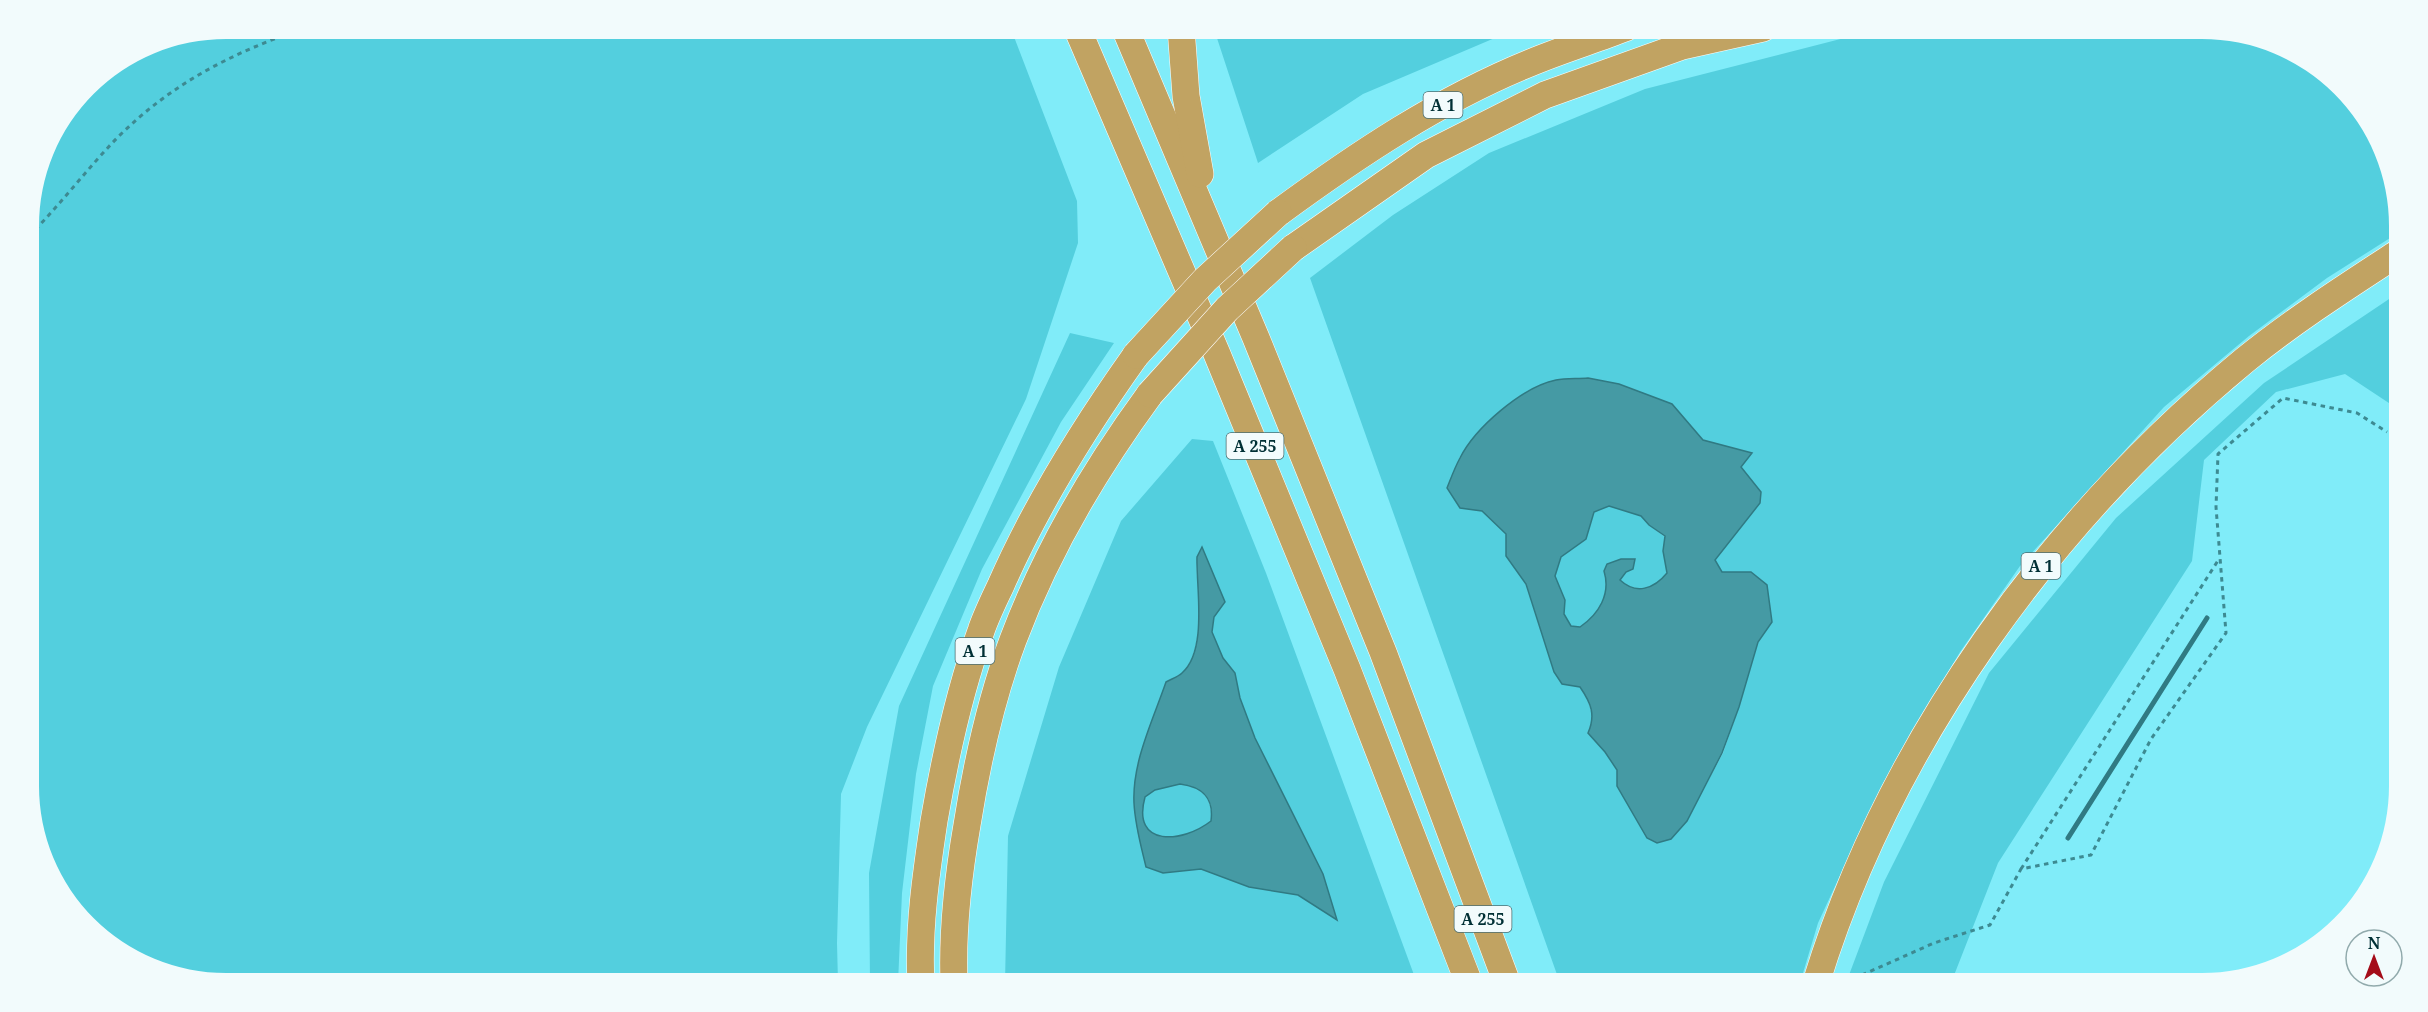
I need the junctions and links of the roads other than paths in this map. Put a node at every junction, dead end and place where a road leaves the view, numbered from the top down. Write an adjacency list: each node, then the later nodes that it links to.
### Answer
1 (1082, 39): 8 (highway, A 255)
2 (1130, 39): 6 (highway, A 255)
3 (1181, 39): 6 (highway)
4 (1595, 39): 9 (highway, A 1, bridge)
5 (1714, 39): 10 (highway, bridge)
6 (1210, 228): 13 (highway, A 255)
7 (2389, 259): 14 (highway, A 1)
8 (1453, 945): 11 (highway); 12 (highway, A 255)
9 (921, 973)
10 (954, 973)
11 (1458, 973)
12 (1465, 973)
13 (1503, 973)
14 (1820, 973)

